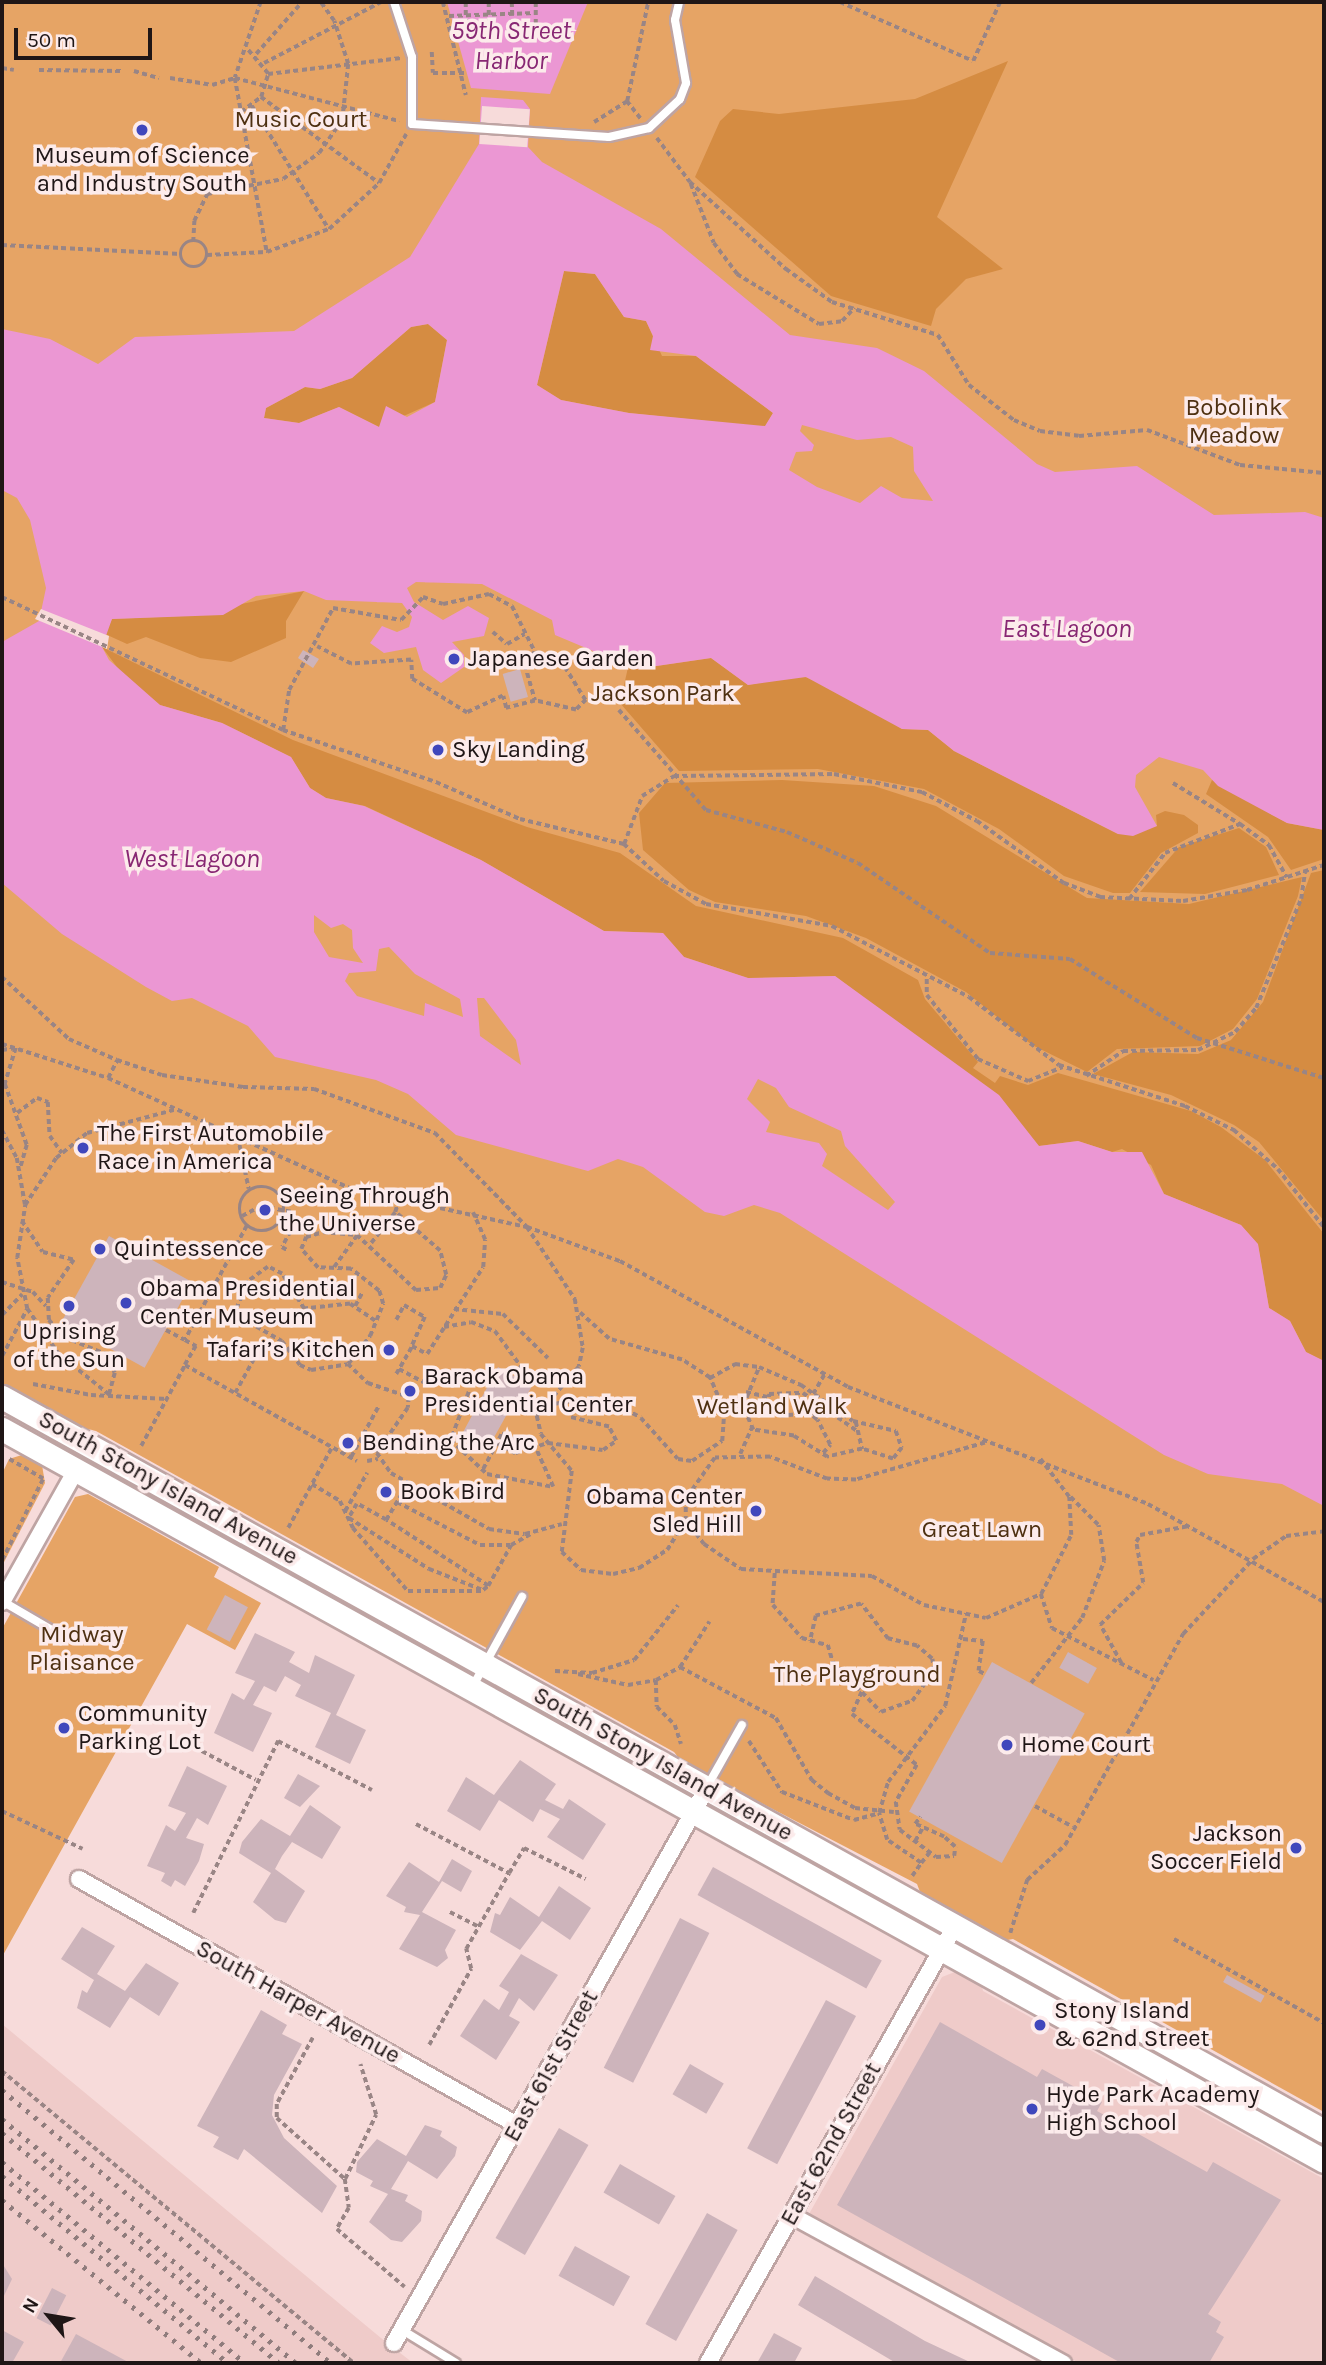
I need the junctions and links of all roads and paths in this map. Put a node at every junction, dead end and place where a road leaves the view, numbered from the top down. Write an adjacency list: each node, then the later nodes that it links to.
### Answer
1 (261, 2): 25 (path)
2 (302, 2): 27 (path)
3 (320, 2): 20 (path)
4 (381, 2): 20 (path)
5 (394, 2): 28 (lane)
6 (443, 2): 19 (path)
7 (466, 2): 18 (path)
8 (489, 2): 15 (path)
9 (512, 2): 16 (path)
10 (536, 2): 17 (path)
11 (648, 2): 44 (path)
12 (679, 2): 50 (lane)
13 (840, 2): 14 (path)
14 (1000, 2)
15 (489, 13): 16 (path); 18 (path); 23 (path)
16 (512, 13): 17 (path); 24 (path)
17 (536, 13): 21 (path)
18 (467, 14): 19 (path); 22 (path)
19 (451, 15): 36 (path)
20 (337, 26): 29 (path); 30 (path)
21 (536, 36)
22 (467, 37)
23 (489, 37)
24 (513, 37)
25 (246, 48): 27 (path); 40 (path)
26 (432, 52): 36 (path)
27 (256, 54): 29 (path)
28 (411, 56): 30 (path); 48 (lane)
29 (264, 63): 37 (path)
30 (348, 64): 37 (path); 46 (path)
31 (2, 68): 32 (path)
32 (14, 70)
33 (39, 71): 34 (path)
34 (122, 71)
35 (134, 71): 38 (path)
36 (464, 73): 42 (path)
37 (268, 74): 41 (path)
38 (159, 78)
39 (170, 78): 40 (path)
40 (235, 78): 41 (path); 47 (path)
41 (265, 86): 43 (path); 46 (path)
42 (466, 95)
43 (261, 97): 45 (path); 51 (path)
44 (627, 102): 49 (path); 50 (path)
45 (252, 106): 47 (path); 52 (path)
46 (345, 108): 48 (path); 51 (path)
47 (242, 112): 55 (path)
48 (412, 124): 50 (lane); 54 (path)
49 (585, 125)
50 (649, 128): 53 (path)
51 (326, 145): 52 (path); 54 (path)
52 (293, 173): 55 (path); 56 (path)
53 (690, 182): 62 (path); 62 (path)
54 (379, 183): 56 (path)
55 (255, 186): 57 (path); 59 (path)
56 (329, 229): 59 (path)
57 (193, 242): 60 (path); 61 (path)
58 (2, 245): 60 (path)
59 (267, 252): 61 (path)
60 (181, 254): 61 (path)
61 (207, 255)
62 (854, 308): 63 (path)
63 (1324, 473)
64 (2, 597): 65 (path)
65 (10, 601): 66 (path); 73 (path)
66 (2, 603)
67 (493, 632): 68 (path)
68 (524, 634): 69 (path); 70 (path)
69 (317, 648): 71 (path); 73 (path)
70 (535, 652): 71 (path); 71 (path)
71 (535, 701)
72 (619, 710): 74 (path)
73 (283, 730): 77 (path)
74 (674, 776): 77 (path); 81 (path); 85 (path)
75 (1173, 783): 76 (path)
76 (1240, 824): 80 (path); 81 (path)
77 (624, 844): 83 (path)
78 (1324, 865): 79 (path)
79 (1306, 871): 80 (path); 85 (path)
80 (1287, 877): 81 (path)
81 (1129, 900)
82 (2, 977): 88 (path)
83 (927, 979): 89 (path); 89 (path)
84 (2, 1044): 86 (path)
85 (1218, 1044): 90 (path); 92 (path)
86 (16, 1048): 87 (path); 91 (path); 94 (path)
87 (2, 1050)
88 (117, 1060): 91 (path); 110 (path)
89 (1062, 1067): 90 (path)
90 (1086, 1076): 111 (path)
91 (108, 1078): 93 (path)
92 (1324, 1078)
93 (179, 1108): 96 (path); 98 (path)
94 (17, 1113): 98 (path); 99 (path)
95 (2, 1130): 99 (path)
96 (238, 1136): 101 (path); 102 (path)
97 (2, 1145): 100 (path)
98 (62, 1153): 103 (path)
99 (20, 1170): 103 (path)
100 (2, 1181)
101 (250, 1189): 104 (path); 107 (path)
102 (399, 1199): 105 (path); 106 (path)
103 (25, 1205): 108 (path)
104 (283, 1208): 107 (path); 109 (path); 114 (path)
105 (395, 1212): 113 (path); 113 (path)
106 (473, 1213): 110 (path); 123 (path)
107 (242, 1216): 109 (path)
108 (22, 1221): 117 (path); 120 (path)
109 (247, 1226): 124 (path)
110 (527, 1227): 125 (path); 144 (path)
111 (1324, 1227)
112 (358, 1235): 113 (path); 115 (path); 115 (path)
113 (371, 1243)
114 (288, 1250)
115 (334, 1266): 131 (path)
116 (2, 1282): 117 (path)
117 (20, 1286): 119 (path); 120 (path)
118 (362, 1293): 121 (path)
119 (22, 1294): 122 (path); 128 (path)
120 (46, 1306): 155 (path)
121 (355, 1306): 127 (path); 131 (path)
122 (27, 1309): 137 (path); 155 (path)
123 (454, 1310): 132 (path); 138 (path)
124 (200, 1312): 129 (path); 134 (path)
125 (578, 1312): 145 (path); 161 (path)
126 (220, 1313): 127 (path)
127 (234, 1314): 139 (path)
128 (2, 1315)
129 (211, 1319)
130 (396, 1320): 135 (path)
131 (375, 1321): 139 (path)
132 (444, 1327): 135 (path); 148 (path)
133 (166, 1330): 134 (path)
134 (185, 1340): 140 (path)
135 (412, 1346): 142 (path)
136 (256, 1355): 152 (path)
137 (2, 1356)
138 (548, 1359)
139 (348, 1364): 153 (path)
140 (185, 1365): 152 (path); 157 (path)
141 (760, 1367): 145 (path); 151 (path); 154 (path)
142 (400, 1369): 143 (path); 149 (path)
143 (396, 1374)
144 (824, 1375): 154 (path); 171 (path)
145 (710, 1378): 179 (path)
146 (33, 1384): 155 (path)
147 (414, 1384): 153 (path)
148 (534, 1384)
149 (429, 1385)
150 (469, 1392): 191 (path)
151 (746, 1392): 156 (path); 168 (path)
152 (234, 1393): 175 (path)
153 (406, 1393): 183 (path)
154 (813, 1394): 158 (path)
155 (109, 1395): 157 (path)
156 (768, 1397): 163 (path); 166 (path)
157 (167, 1399): 174 (path)
158 (822, 1401): 163 (path); 167 (path)
159 (12, 1403): 169 (main road); 227 (main road, South Stony Island Avenue)
160 (513, 1403): 164 (path)
161 (546, 1405): 164 (path); 179 (path)
162 (378, 1407): 182 (path)
163 (818, 1409): 166 (path); 170 (path)
164 (537, 1416): 173 (path)
165 (569, 1417): 173 (path)
166 (813, 1417): 180 (path)
167 (856, 1422): 170 (path); 186 (path)
168 (752, 1427): 180 (path); 181 (path)
169 (5, 1431): 192 (main road, South Stony Island Avenue)
170 (857, 1431): 177 (path)
171 (988, 1442): 185 (path); 190 (path)
172 (497, 1443): 178 (path); 178 (path); 191 (path)
173 (548, 1443): 176 (path); 202 (path)
174 (141, 1446)
175 (332, 1447): 182 (path); 194 (path)
176 (535, 1447): 178 (path); 191 (path)
177 (862, 1449): 180 (path); 186 (path)
178 (508, 1450)
179 (712, 1451): 184 (path)
180 (822, 1453)
181 (739, 1455): 184 (path); 190 (path)
182 (351, 1457): 188 (path)
183 (379, 1458): 189 (path); 206 (path)
184 (715, 1458): 201 (path)
185 (1039, 1458): 196 (path); 203 (path)
186 (893, 1459): 190 (path)
187 (9, 1460): 209 (path)
188 (357, 1461)
189 (367, 1461)
190 (903, 1468)
191 (483, 1469)
192 (76, 1470): 215 (street); 235 (main road, South Stony Island Avenue)
193 (367, 1474): 198 (path)
194 (312, 1485): 198 (path); 204 (path)
195 (402, 1493): 197 (path)
196 (1069, 1497): 213 (path); 221 (path)
197 (397, 1502): 200 (path); 207 (path)
198 (345, 1511): 199 (path)
199 (349, 1518): 200 (path); 212 (path); 212 (path)
200 (386, 1520): 211 (path)
201 (686, 1520): 202 (path); 210 (path)
202 (562, 1524): 206 (path)
203 (1190, 1525): 208 (path); 226 (path)
204 (288, 1528)
205 (1324, 1531): 208 (path)
206 (536, 1532): 207 (path)
207 (512, 1545): 211 (path)
208 (1253, 1559): 216 (path); 233 (path)
209 (2, 1560)
210 (775, 1573): 218 (path); 223 (path)
211 (488, 1586): 212 (path)
212 (483, 1590)
213 (1041, 1594): 218 (path); 221 (path)
214 (522, 1597): 227 (lane)
215 (2, 1601): 220 (lane)
216 (1324, 1602)
217 (678, 1605): 230 (path)
218 (966, 1614): 222 (path)
219 (709, 1622): 228 (path)
220 (55, 1632)
221 (1066, 1638): 224 (path); 226 (path)
222 (963, 1639): 231 (path); 241 (path)
223 (810, 1641): 236 (path); 236 (path)
224 (1056, 1656): 225 (path); 234 (path)
225 (1063, 1660)
226 (1121, 1663): 233 (path)
227 (485, 1664): 235 (lane); 243 (main road, South Stony Island Avenue)
228 (680, 1667): 232 (path); 251 (path)
229 (555, 1671): 230 (path)
230 (578, 1674): 232 (path)
231 (985, 1674)
232 (656, 1680): 240 (path)
233 (1153, 1680): 255 (path)
234 (1031, 1683)
235 (472, 1688): 249 (main road, South Stony Island Avenue)
236 (862, 1692): 241 (path)
237 (742, 1725): 243 (lane)
238 (752, 1731): 245 (path)
239 (187, 1743): 242 (path)
240 (681, 1744)
241 (909, 1759): 250 (path); 251 (path)
242 (256, 1780): 244 (path); 265 (path)
243 (707, 1788): 249 (street, East 61st Street); 266 (main road, South Stony Island Avenue)
244 (372, 1790)
245 (782, 1793): 246 (path); 251 (path)
246 (778, 1800)
247 (1035, 1806): 255 (path)
248 (2, 1811): 257 (path)
249 (694, 1812): 270 (main road, South Stony Island Avenue); 276 (street, East 61st Street)
250 (894, 1812): 251 (path); 256 (path)
251 (879, 1813): 259 (path)
252 (920, 1817): 254 (path)
253 (416, 1824): 260 (path)
254 (923, 1827): 256 (path); 258 (path)
255 (1073, 1827): 268 (path)
256 (915, 1841): 258 (path)
257 (83, 1849)
258 (930, 1852): 259 (path)
259 (921, 1863): 261 (path)
260 (509, 1874): 263 (path); 267 (path)
261 (912, 1876)
262 (79, 1879): 276 (street, South Harper Avenue)
263 (586, 1879)
264 (450, 1912): 267 (path)
265 (193, 1913)
266 (955, 1926): 270 (street, East 62nd Street); 277 (main road, South Stony Island Avenue)
267 (479, 1927): 273 (path)
268 (1010, 1933)
269 (1174, 1939): 271 (path)
270 (942, 1950): 278 (main road, South Stony Island Avenue); 280 (street, East 62nd Street)
271 (1324, 2023)
272 (313, 2038): 279 (path)
273 (429, 2045)
274 (360, 2064): 279 (path)
275 (2, 2071): 284 (path)
276 (517, 2125): 282 (street, East 61st Street)
277 (1324, 2131)
278 (1324, 2161)
279 (345, 2179): 281 (path)
280 (791, 2215): 283 (street); 286 (street, East 62nd Street)
281 (405, 2287)
282 (398, 2336): 285 (lane)
283 (1041, 2358): 287 (street)
284 (354, 2363)
285 (456, 2363)
286 (708, 2363)
287 (1063, 2363)

